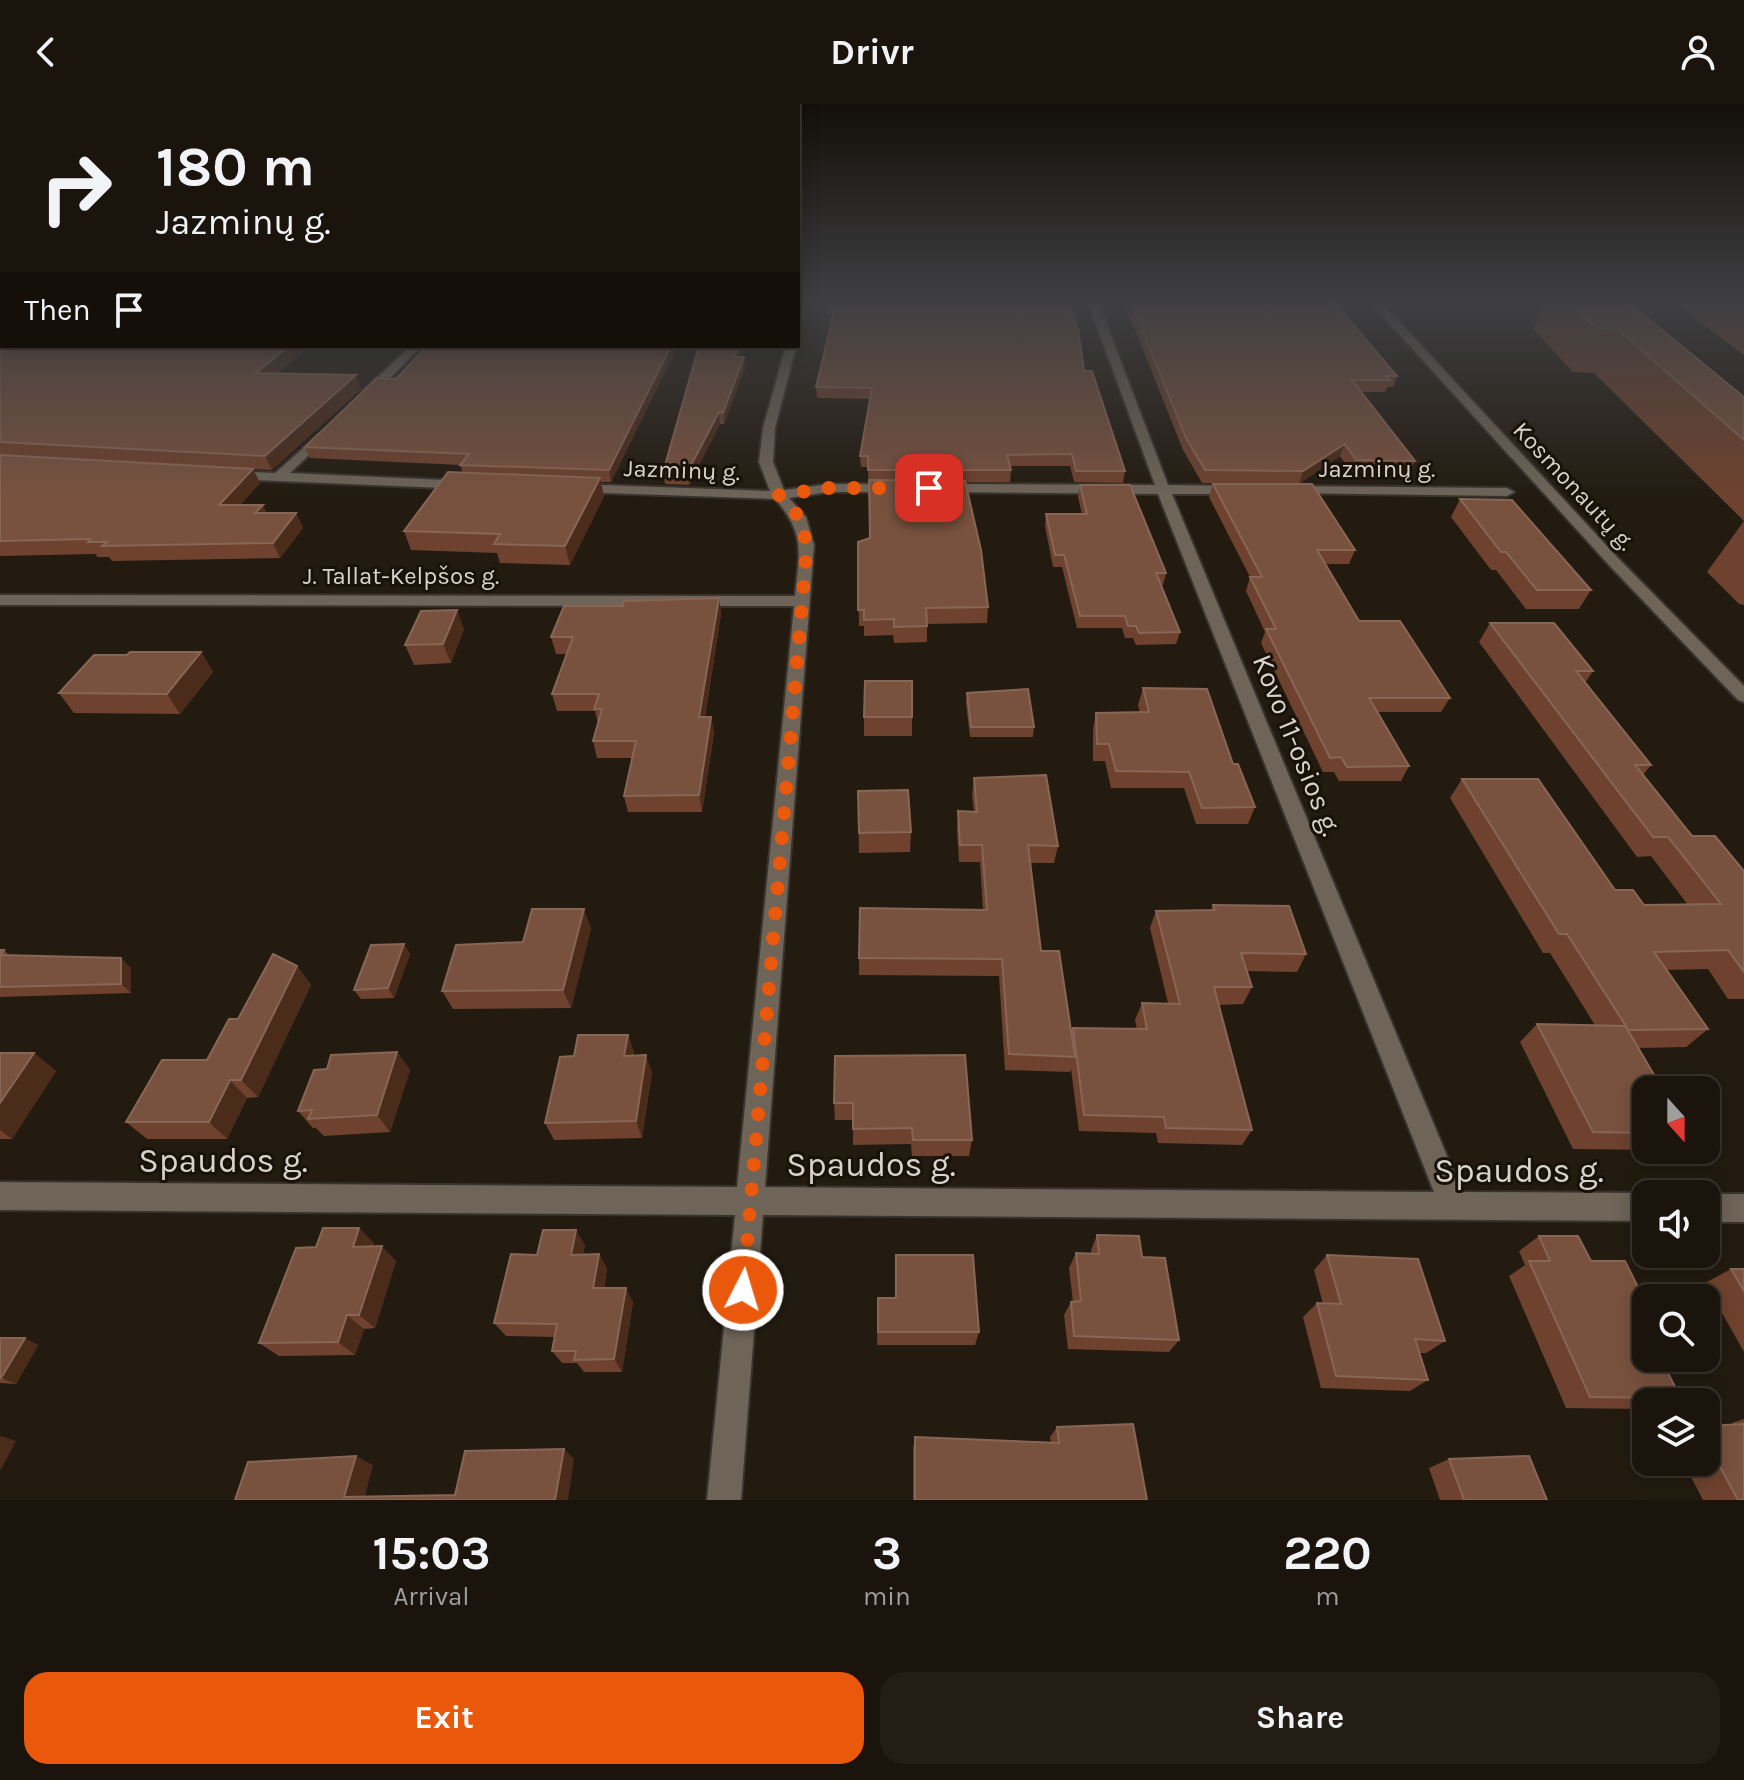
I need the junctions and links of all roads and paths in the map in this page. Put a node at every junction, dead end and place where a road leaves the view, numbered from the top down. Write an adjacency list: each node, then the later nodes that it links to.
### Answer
1 (395, 367): 5 (street)
2 (785, 367): 17 (street)
3 (1117, 367): 13 (street, Kovo 11-osios g.)
4 (1435, 367): 20 (street, Kosmonautų g.)
5 (352, 408)
6 (331, 428): 8 (street)
7 (217, 474): 8 (street)
8 (278, 477): 9 (street)
9 (484, 485)
10 (562, 488): 17 (street, Jazminų g.)
11 (918, 488): 17 (street, Jazminų g.)
12 (933, 488): 13 (street)
13 (1163, 489): 14 (street); 23 (street, Kovo 11-osios g.)
14 (1257, 490)
15 (1272, 490): 16 (street, Jazminų g.)
16 (1507, 492)
17 (779, 495): 19 (street)
18 (0, 600): 19 (street, J. Tallat-Kelpšos g.)
19 (801, 601): 22 (street)
20 (1744, 696)
21 (0, 1196): 22 (street, Spaudos g.)
22 (751, 1201): 23 (street, Spaudos g.); 27 (street)
23 (1454, 1206): 24 (street, Spaudos g.)
24 (1632, 1207)
25 (1720, 1208): 26 (street)
26 (1744, 1208)
27 (724, 1500)

